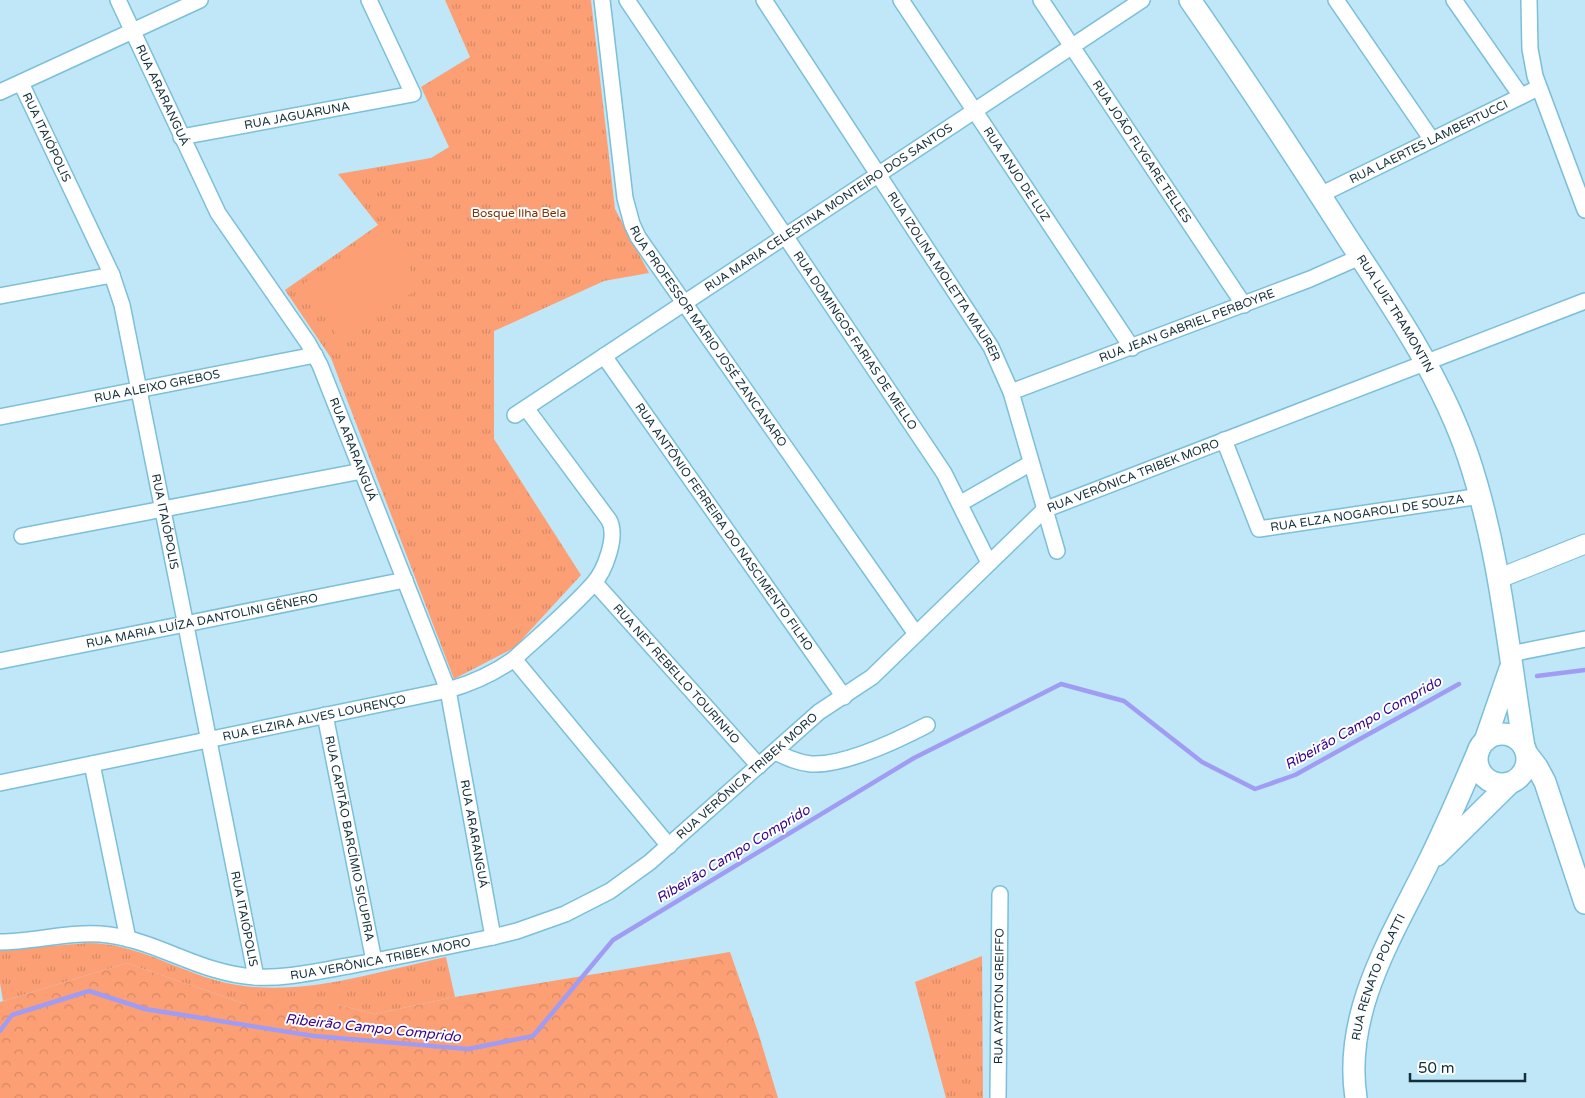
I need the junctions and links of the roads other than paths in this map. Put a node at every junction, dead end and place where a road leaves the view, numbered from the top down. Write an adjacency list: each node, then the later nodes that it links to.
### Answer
1 (118, 0): 14 (street, RUA ARARANGUÁ)
2 (200, 0): 14 (street)
3 (369, 0): 21 (street, RUA JAGUARUNA)
4 (602, 0): 31 (street, RUA PROFESSOR MÁRIO JOSÉ ZANCANARO)
5 (764, 0): 23 (street, RUA IZOLINA MOLETTA MAURER)
6 (901, 0): 20 (street, RUA ANJO DE LUZ)
7 (1041, 0): 15 (street, RUA JOÃO FLYGARE TELLES)
8 (1142, 0): 15 (street, RUA MARIA CELESTINA MONTEIRO DOS SANTOS)
9 (1190, 0): 24 (main road, RUA LUIZ TRAMONTIN)
10 (1336, 0): 22 (street)
11 (1454, 0): 19 (street)
12 (1529, 0): 17 (street)
13 (633, 2): 26 (street, RUA DOMINGOS FARIAS DE MELLO)
14 (132, 31): 16 (street); 21 (street, RUA ARARANGUÁ)
15 (1072, 47): 20 (street, RUA MARIA CELESTINA MONTEIRO DOS SANTOS); 32 (street, RUA JOÃO FLYGARE TELLES)
16 (21, 82): 18 (street); 28 (street, RUA ITAIÓPOLIS)
17 (1538, 88): 19 (street, RUA LAERTES LAMBERTUCCI); 25 (street)
18 (0, 92)
19 (1522, 96): 22 (street, RUA LAERTES LAMBERTUCCI)
20 (975, 111): 23 (street, RUA MARIA CELESTINA MONTEIRO DOS SANTOS); 33 (street, RUA ANJO DE LUZ)
21 (181, 137): 34 (street, RUA ARARANGUÁ)
22 (1432, 140): 24 (street, RUA LAERTES LAMBERTUCCI)
23 (878, 175): 26 (street, RUA MARIA CELESTINA MONTEIRO DOS SANTOS); 38 (street, RUA IZOLINA MOLETTA MAURER)
24 (1320, 195): 27 (main road, RUA LUIZ TRAMONTIN)
25 (1585, 210)
26 (784, 237): 31 (street, RUA MARIA CELESTINA MONTEIRO DOS SANTOS); 44 (street, RUA DOMINGOS FARIAS DE MELLO)
27 (1360, 256): 32 (street, RUA JEAN GABRIEL PERBOYRE); 36 (main road, RUA LUIZ TRAMONTIN)
28 (112, 275): 29 (street); 37 (street, RUA ITAIÓPOLIS)
29 (0, 296)
30 (1585, 301): 36 (street, RUA VERÔNICA TRIBEK MORO)
31 (684, 304): 35 (street, RUA MARIA CELESTINA MONTEIRO DOS SANTOS); 55 (street, RUA PROFESSOR MÁRIO JOSÉ ZANCANARO)
32 (1244, 305): 33 (street, RUA JEAN GABRIEL PERBOYRE)
33 (1132, 348): 38 (street, RUA JEAN GABRIEL PERBOYRE)
34 (315, 355): 37 (street, RUA ALEIXO GREBOS); 42 (street, RUA ARARANGUÁ)
35 (604, 356): 53 (street, RUA MARIA CELESTINA MONTEIRO DOS SANTOS); 61 (street, RUA ANTÔNIO FERREIRA DO NASCIMENTO FILHO)
36 (1426, 362): 40 (street, RUA VERÔNICA TRIBEK MORO); 43 (main road, RUA LUIZ TRAMONTIN)
37 (139, 389): 39 (street, RUA ALEIXO GREBOS); 45 (street, RUA ITAIÓPOLIS)
38 (1011, 392): 41 (street, RUA IZOLINA MOLETTA MAURER)
39 (0, 417)
40 (1224, 440): 43 (street, RUA ELZA NOGAROLI DE SOUZA); 46 (street, RUA VERÔNICA TRIBEK MORO)
41 (1031, 463): 44 (street); 46 (street, RUA IZOLINA MOLETTA MAURER)
42 (362, 471): 45 (street); 52 (street, RUA ARARANGUÁ)
43 (1481, 496): 51 (main road, RUA LUIZ TRAMONTIN)
44 (961, 503): 50 (street, RUA DOMINGOS FARIAS DE MELLO)
45 (163, 509): 47 (street); 54 (street, RUA ITAIÓPOLIS)
46 (1044, 510): 49 (street, RUA IZOLINA MOLETTA MAURER); 50 (street, RUA VERÔNICA TRIBEK MORO)
47 (22, 536)
48 (1585, 544): 51 (street)
49 (1057, 551)
50 (990, 563): 55 (street, RUA VERÔNICA TRIBEK MORO)
51 (1500, 578): 58 (main road, RUA LUIZ TRAMONTIN)
52 (405, 580): 54 (street, RUA MARIA LUÍZA DANTOLINI GÊNERO); 60 (street, RUA ARARANGUÁ)
53 (595, 583): 57 (street, RUA ELZIRA ALVES LOURENÇO); 69 (street, RUA NEY REBELLO TOURINHO)
54 (186, 624): 59 (street, RUA MARIA LUÍZA DANTOLINI GÊNERO); 64 (street, RUA ITAIÓPOLIS)
55 (916, 634): 61 (street, RUA VERÔNICA TRIBEK MORO)
56 (1585, 639): 58 (street)
57 (514, 659): 60 (street, RUA ELZIRA ALVES LOURENÇO); 73 (street)
58 (1510, 660): 65 (main road, RUA LUIZ TRAMONTIN); 66 (main road, RUA LUIZ TRAMONTIN)
59 (0, 661)
60 (448, 690): 62 (street, RUA ELZIRA ALVES LOURENÇO); 77 (street, RUA ARARANGUÁ)
61 (844, 697): 67 (street, RUA VERÔNICA TRIBEK MORO)
62 (325, 715): 64 (street, RUA ELZIRA ALVES LOURENÇO); 80 (street, RUA CAPITÃO BARCÍMIO SICUPIRA)
63 (927, 725): 67 (street)
64 (209, 740): 68 (street, RUA ELZIRA ALVES LOURENÇO); 81 (street, RUA ITAIÓPOLIS)
65 (1483, 744): 66 (main road); 70 (main road); 74 (main road, RUA RENATO POLATTI)
66 (1525, 751): 70 (main road); 72 (main road, RUA LUIZ TRAMONTIN)
67 (775, 752): 69 (street, RUA VERÔNICA TRIBEK MORO)
68 (92, 764): 71 (street, RUA ELZIRA ALVES LOURENÇO); 78 (street)
69 (759, 766): 73 (street, RUA VERÔNICA TRIBEK MORO)
70 (1513, 782): 72 (main road, RUA LUIZ TRAMONTIN); 74 (main road, RUA RENATO POLATTI)
71 (0, 783)
72 (1557, 818): 76 (main road, RUA LUIZ TRAMONTIN)
73 (669, 846): 77 (street, RUA VERÔNICA TRIBEK MORO)
74 (1428, 864): 83 (main road, RUA RENATO POLATTI)
75 (1000, 894): 82 (street, RUA AYRTON GREIFFO)
76 (1584, 898)
77 (493, 937): 80 (street, RUA VERÔNICA TRIBEK MORO)
78 (128, 939): 79 (street, RUA VERÔNICA TRIBEK MORO); 81 (street, RUA VERÔNICA TRIBEK MORO)
79 (0, 942)
80 (374, 961): 81 (street, RUA VERÔNICA TRIBEK MORO)
81 (256, 977)
82 (998, 1098)
83 (1356, 1098)

